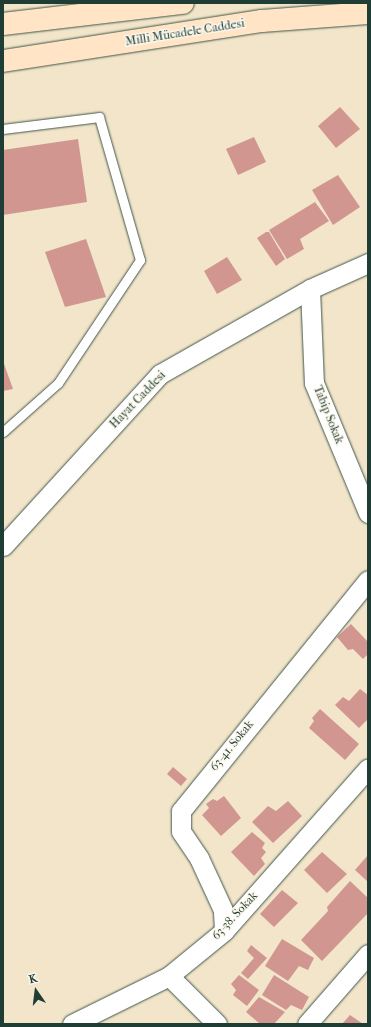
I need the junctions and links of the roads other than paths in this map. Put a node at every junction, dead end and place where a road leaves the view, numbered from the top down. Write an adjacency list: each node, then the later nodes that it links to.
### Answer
1 (183, 3): 3 (street)
2 (368, 13): 4 (street, Milli Mücadele Caddesi)
3 (3, 24)
4 (3, 61)
5 (3, 129): 8 (lane)
6 (368, 262): 7 (street, Hayat Caddesi)
7 (310, 289): 9 (street, Tabip Sokak); 10 (street, Hayat Caddesi)
8 (3, 432)
9 (368, 513)
10 (3, 546)
11 (368, 580): 13 (street, 63-41. Sokak)
12 (368, 768): 13 (street, 63-38. Sokak)
13 (224, 931): 15 (street, 63-38. Sokak)
14 (368, 954): 18 (street)
15 (169, 976): 16 (street, 63-38. Sokak); 17 (street)
16 (72, 1024)
17 (217, 1024)
18 (307, 1024)

